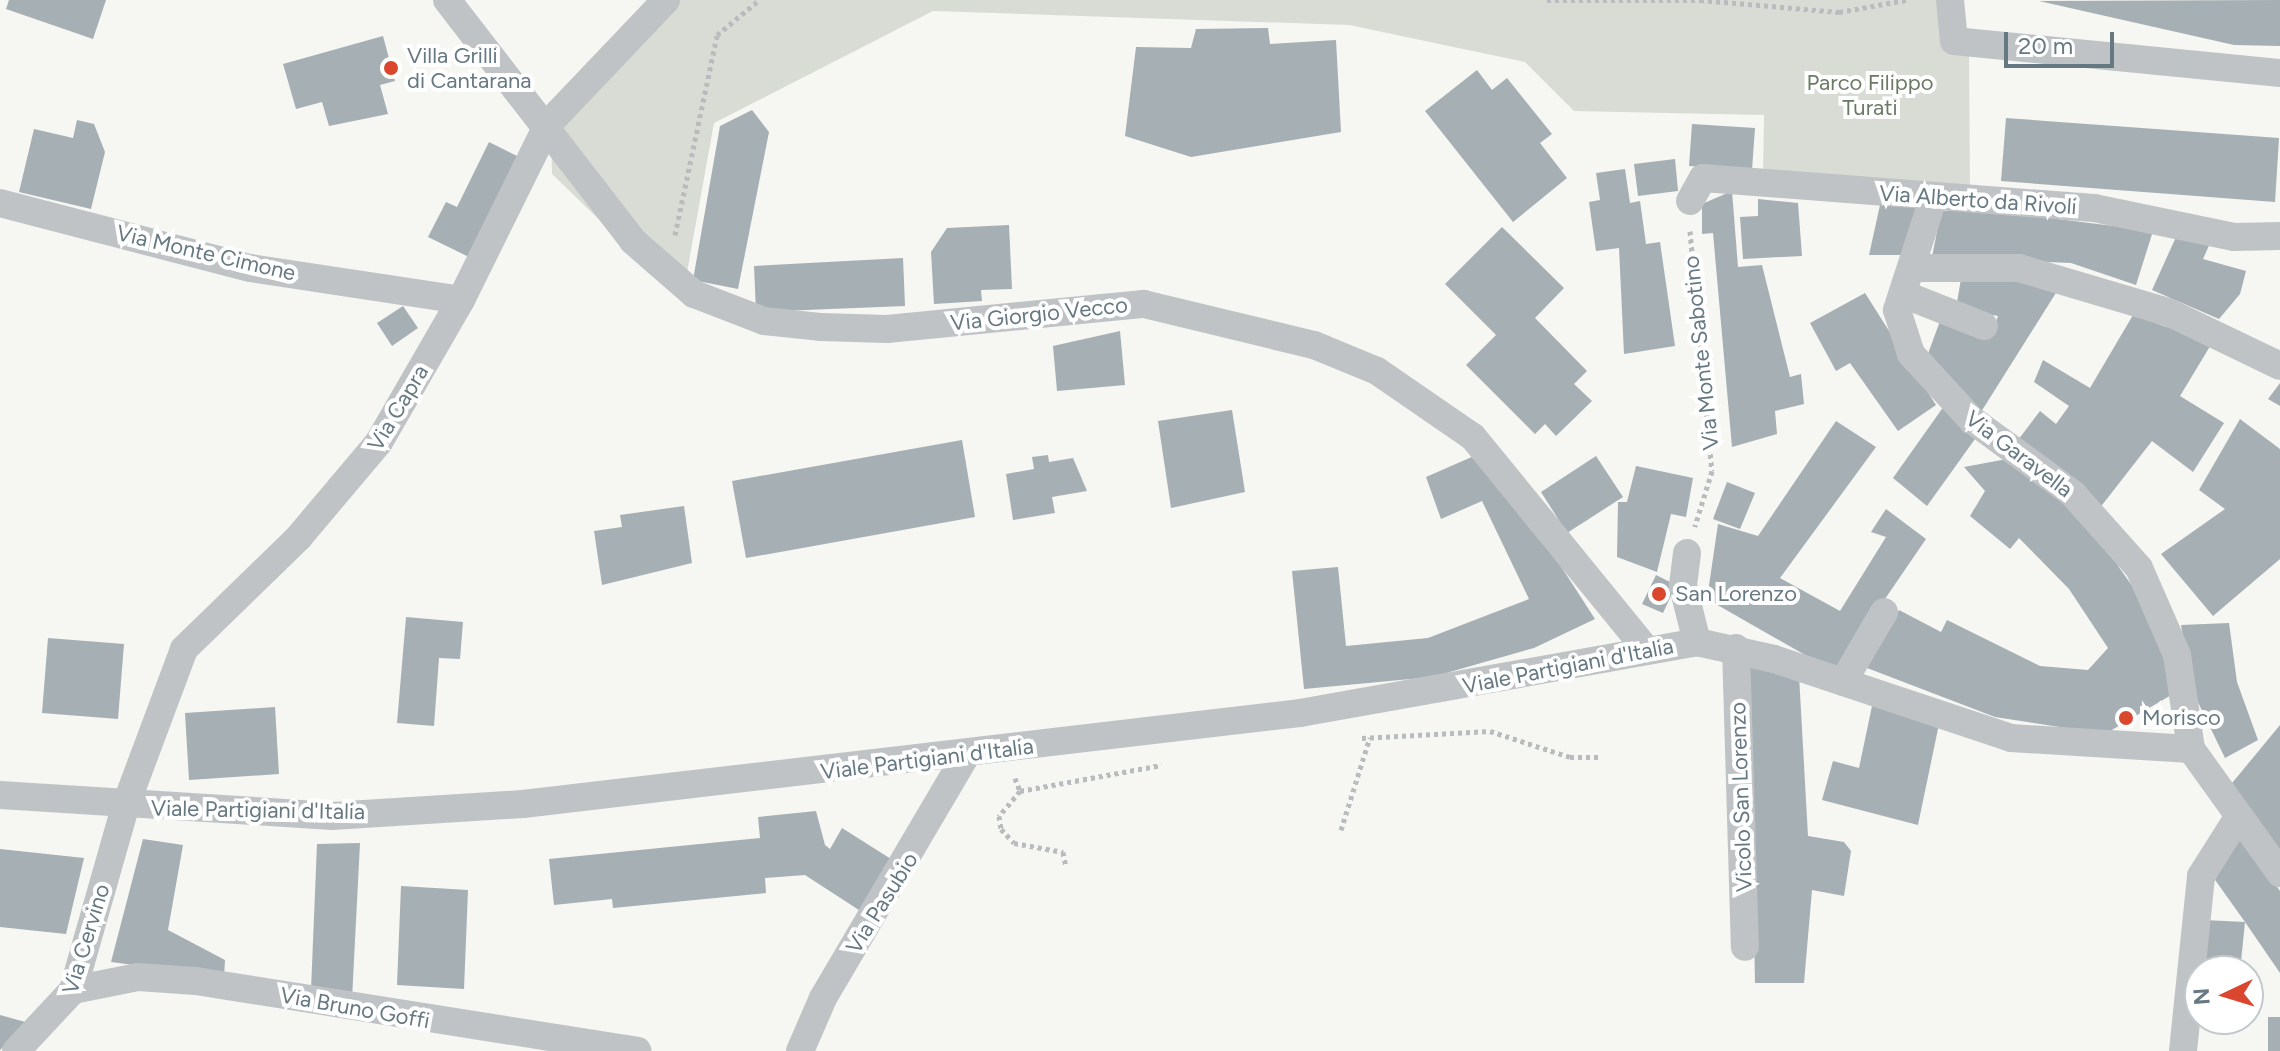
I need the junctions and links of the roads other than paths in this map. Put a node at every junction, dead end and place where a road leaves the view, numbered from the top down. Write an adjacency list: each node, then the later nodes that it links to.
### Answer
1 (447, 0): 5 (street, Via Giorgio Vecco)
2 (666, 0): 5 (street, Via Capra)
3 (1950, 0): 4 (street)
4 (2280, 73)
5 (548, 124): 11 (street, Via Capra); 17 (street, Via Giorgio Vecco)
6 (1933, 199): 7 (street, Via Alberto da Rivoli); 9 (street, Via Alberto da Rivoli); 10 (street, Via Garavella)
7 (1690, 201)
8 (0, 203): 11 (street, Via Monte Cimone)
9 (2280, 236)
10 (1908, 281): 12 (street); 13 (street); 20 (street, Via Garavella)
11 (461, 300): 23 (street, Via Capra)
12 (1984, 326)
13 (2280, 366)
14 (1687, 553): 16 (street)
15 (1884, 612): 19 (street)
16 (1697, 642): 17 (street, Viale Partigiani d'Italia); 18 (street, Viale Partigiani d'Italia)
17 (1644, 647): 21 (street, Viale Partigiani d'Italia)
18 (1736, 648): 19 (street, Viale Partigiani d'Italia); 26 (street, Vicolo San Lorenzo)
19 (1843, 682): 20 (street, Viale Partigiani d'Italia)
20 (2191, 749): 24 (street)
21 (966, 755): 23 (street, Viale Partigiani d'Italia); 30 (street, Via Pasubio)
22 (0, 795): 23 (street, Viale Partigiani d'Italia)
23 (125, 807): 27 (street, Via Cervino)
24 (2239, 816): 25 (street); 31 (street)
25 (2280, 873)
26 (1745, 947)
27 (73, 990): 28 (street, Via Cervino); 29 (street, Via Bruno Goffi)
28 (16, 1051)
29 (637, 1051)
30 (800, 1051)
31 (2183, 1051)

